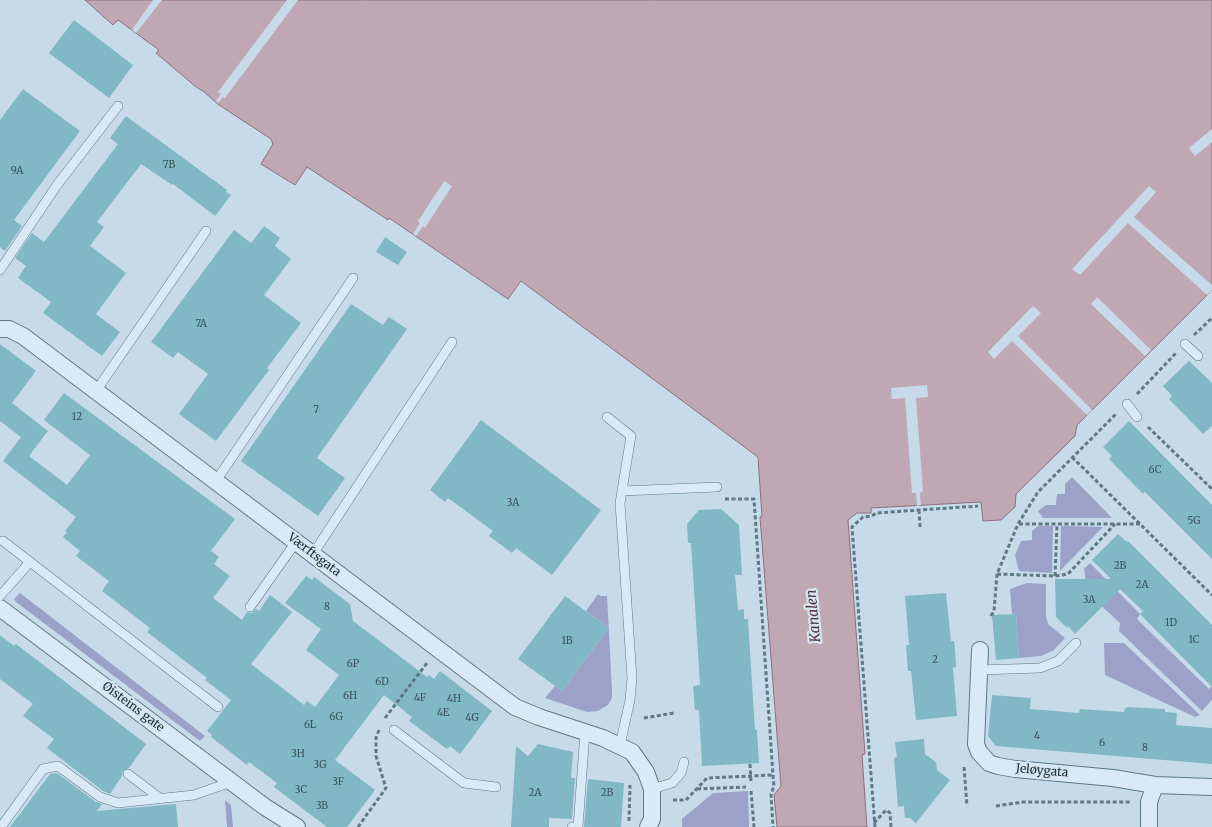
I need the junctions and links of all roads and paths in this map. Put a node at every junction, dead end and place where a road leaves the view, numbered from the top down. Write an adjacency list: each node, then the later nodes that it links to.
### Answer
1 (118, 106): 3 (lane)
2 (206, 231): 10 (lane)
3 (0, 270)
4 (353, 278): 16 (lane)
5 (1212, 318): 8 (path)
6 (0, 329): 10 (street, Værftsgata)
7 (452, 342): 29 (lane)
8 (1185, 344): 9 (lane); 11 (path)
9 (1198, 356)
10 (96, 392): 16 (street, Værftsgata)
11 (1127, 404): 12 (lane); 15 (path)
12 (1137, 416)
13 (607, 417): 19 (lane)
14 (1145, 424): 18 (path)
15 (1072, 457): 22 (path); 25 (path)
16 (216, 481): 28 (street, Værftsgata)
17 (716, 486): 19 (lane); 51 (path)
18 (1212, 489)
19 (622, 492): 46 (lane)
20 (978, 506): 21 (path)
21 (919, 510): 26 (path); 68 (path)
22 (1018, 524): 23 (path); 31 (path)
23 (1057, 524): 24 (path); 32 (path)
24 (1115, 524): 25 (path); 32 (path)
25 (1140, 524): 33 (path)
26 (920, 527)
27 (3, 541): 30 (lane)
28 (296, 542): 29 (street, Værftsgata); 35 (lane)
29 (313, 554): 45 (street, Værftsgata)
30 (30, 562): 34 (lane); 41 (lane)
31 (997, 574): 32 (path); 37 (path)
32 (1055, 576)
33 (1212, 595)
34 (0, 596)
35 (250, 607)
36 (0, 608): 52 (street, Øisteins gate)
37 (991, 616)
38 (1076, 643): 40 (lane)
39 (980, 650): 40 (street, Jeløygata)
40 (979, 670): 54 (street, Jeløygata)
41 (218, 707)
42 (674, 713): 43 (path)
43 (644, 718)
44 (394, 730): 55 (lane)
45 (585, 732): 46 (street, Værftsgata); 72 (lane)
46 (620, 745): 58 (street, Værftsgata)
47 (684, 762): 58 (lane)
48 (750, 764): 53 (path, bridge)
49 (964, 768): 64 (path)
50 (128, 774): 61 (lane)
51 (773, 775): 59 (path); 74 (path)
52 (231, 782): 61 (lane); 66 (street, Øisteins gate)
53 (751, 782)
54 (1155, 786): 57 (street, Jeløygata); 76 (street)
55 (496, 787)
56 (746, 787): 59 (path)
57 (1212, 787)
58 (652, 789): 67 (street, Værftsgata)
59 (697, 789): 62 (path)
60 (752, 791): 73 (path)
61 (161, 798): 69 (lane)
62 (673, 800)
63 (1127, 802): 65 (path)
64 (967, 806)
65 (996, 806)
66 (265, 807): 70 (street, Øisteins gate); 71 (street, Øisteins gate)
67 (653, 824)
68 (874, 825): 75 (path)
69 (1, 827)
70 (279, 827)
71 (296, 827)
72 (572, 827)
73 (754, 827)
74 (773, 827)
75 (891, 827)
76 (1149, 827)

